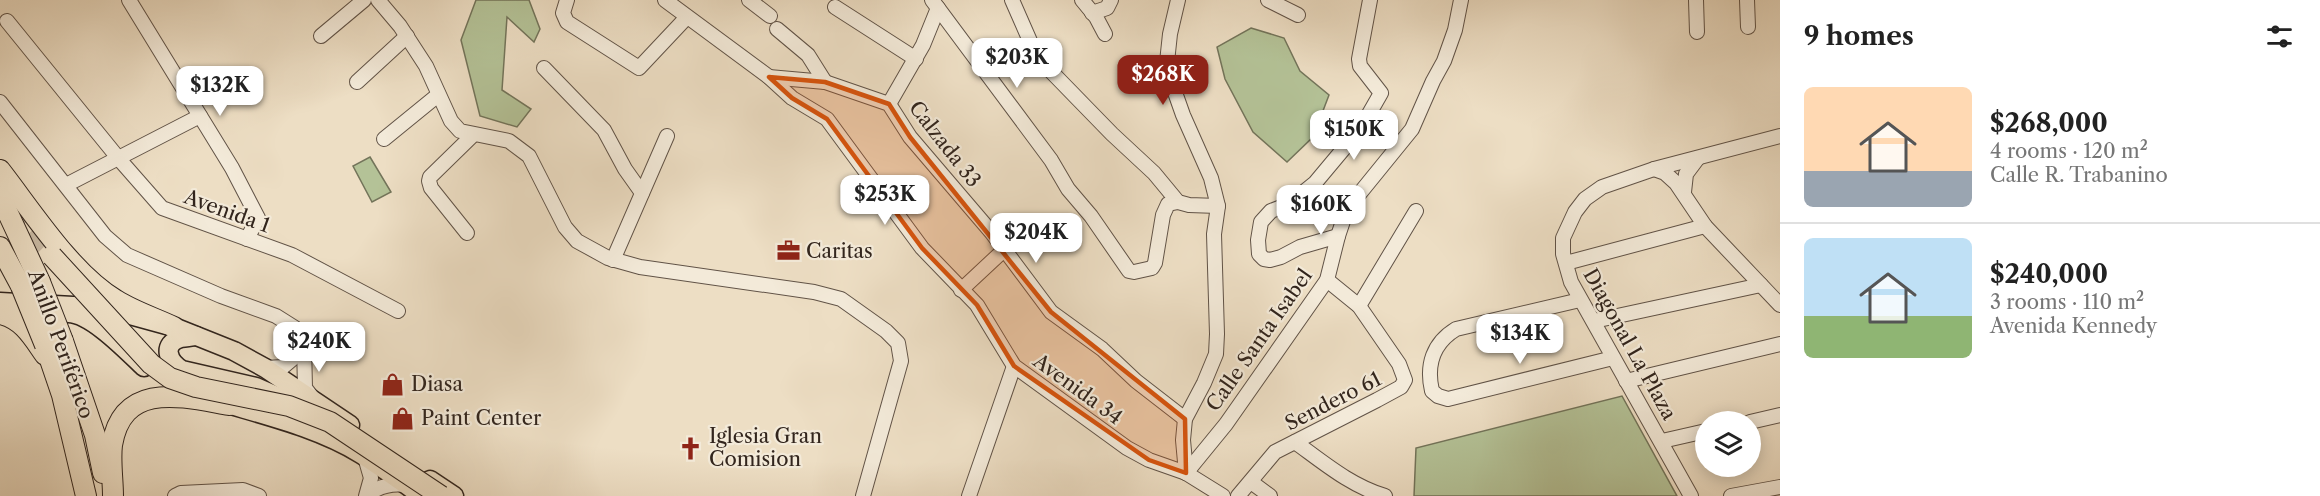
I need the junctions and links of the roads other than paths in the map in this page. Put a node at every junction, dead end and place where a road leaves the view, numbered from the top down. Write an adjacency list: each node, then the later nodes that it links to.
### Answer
1 (129, 0): 37 (street)
2 (364, 0): 27 (street)
3 (378, 0): 28 (street)
4 (567, 0): 21 (street)
5 (665, 0): 21 (street, Avenida 34)
6 (749, 0): 20 (street)
7 (1012, 0): 50 (street)
8 (1082, 0): 18 (street)
9 (1112, 0): 18 (street)
10 (1178, 0): 51 (street)
11 (1268, 0): 19 (street)
12 (1370, 0): 55 (street)
13 (1461, 0): 55 (street, Calle Santa Isabel)
14 (1696, 0): 25 (street)
15 (1747, 0): 23 (street)
16 (935, 4): 29 (street); 50 (street)
17 (835, 7): 29 (street)
18 (1092, 13): 26 (street)
19 (1298, 15)
20 (770, 16)
21 (687, 17): 31 (street, Avenida 34)
22 (7, 21): 43 (street, Avenida 1)
23 (1748, 27)
24 (777, 29): 33 (street)
25 (1697, 32)
26 (1105, 34)
27 (321, 36)
28 (407, 36): 32 (street); 34 (street)
29 (916, 59): 36 (street)
30 (544, 68): 48 (street)
31 (769, 77): 33 (street, Calzada 33); 65 (street, Avenida 34)
32 (357, 82)
33 (825, 82): 36 (street, Calzada 33)
34 (438, 95): 38 (street); 41 (street)
35 (0, 102): 46 (street)
36 (889, 104): 58 (street, Calzada 33)
37 (200, 116): 43 (street); 56 (street)
38 (473, 135): 54 (street); 60 (street)
39 (667, 136): 48 (street)
40 (1780, 136): 42 (street, Diagonal La Plaza)
41 (384, 139)
42 (1698, 158): 44 (street, Diagonal La Plaza); 47 (street)
43 (118, 159): 46 (street); 56 (street, Avenida 1)
44 (1654, 169): 47 (street); 61 (street, Diagonal La Plaza)
45 (0, 170): 73 (highway)
46 (66, 185): 77 (street)
47 (1684, 192): 53 (street)
48 (642, 193): 60 (street)
49 (0, 196): 63 (highway, Anillo Periférico)
50 (1178, 202): 51 (street)
51 (1218, 206): 86 (street)
52 (1416, 211): 69 (street)
53 (1705, 226): 61 (street); 64 (street)
54 (467, 233)
55 (1338, 236): 62 (street, Calle Santa Isabel)
56 (247, 239): 70 (street, Avenida 1)
57 (0, 247): 63 (highway, Anillo Periférico)
58 (1005, 249): 65 (street); 86 (street, Calzada 33)
59 (52, 256): 103 (highway, bridge)
60 (613, 260): 105 (street)
61 (1566, 263): 66 (street, Diagonal La Plaza)
62 (1327, 280): 69 (street, Sendero 61); 92 (street, Calle Santa Isabel)
63 (30, 284): 75 (highway, Anillo Periférico, bridge)
64 (1761, 285): 68 (street); 72 (street)
65 (961, 290): 80 (street, Avenida 34)
66 (1580, 300): 72 (street, Diagonal La Plaza); 78 (street)
67 (0, 302): 73 (main road)
68 (1780, 305)
69 (1359, 306): 90 (street, Sendero 61)
70 (398, 311)
71 (0, 313): 79 (highway); 84 (main road)
72 (1594, 321): 78 (street, Diagonal La Plaza)
73 (174, 327): 74 (main road)
74 (196, 336): 81 (main road); 91 (main road)
75 (54, 343): 79 (highway, Anillo Periférico); 97 (highway, Anillo Periférico)
76 (1780, 344): 82 (street)
77 (303, 350): 81 (street); 83 (street)
78 (1614, 358): 82 (street, Diagonal La Plaza)
79 (52, 365): 96 (highway, Anillo Periférico)
80 (1014, 366): 92 (street, Avenida 34); 106 (street)
81 (265, 368): 83 (main road)
82 (1626, 381): 89 (street, Diagonal La Plaza)
83 (316, 402): 104 (main road)
84 (229, 405): 91 (main road); 98 (highway)
85 (1780, 415): 87 (street)
86 (1185, 419): 92 (street)
87 (1761, 419)
88 (1695, 434): 89 (street)
89 (1662, 441): 111 (street, Diagonal La Plaza)
90 (1295, 442): 93 (street, Sendero 61); 110 (street)
91 (363, 455): 94 (main road); 101 (street)
92 (1186, 473): 107 (street, Avenida 34)
93 (1251, 482): 108 (street, Sendero 61); 109 (street)
94 (406, 485): 101 (street); 102 (main road)
95 (1780, 487): 112 (street)
96 (86, 496)
97 (108, 496)
98 (113, 496)
99 (175, 496): 100 (street)
100 (258, 496)
101 (367, 496)
102 (422, 496)
103 (441, 496)
104 (454, 496)
105 (863, 496)
106 (969, 496)
107 (1223, 496)
108 (1238, 496)
109 (1270, 496)
110 (1385, 496)
111 (1691, 496)
112 (1731, 496)

